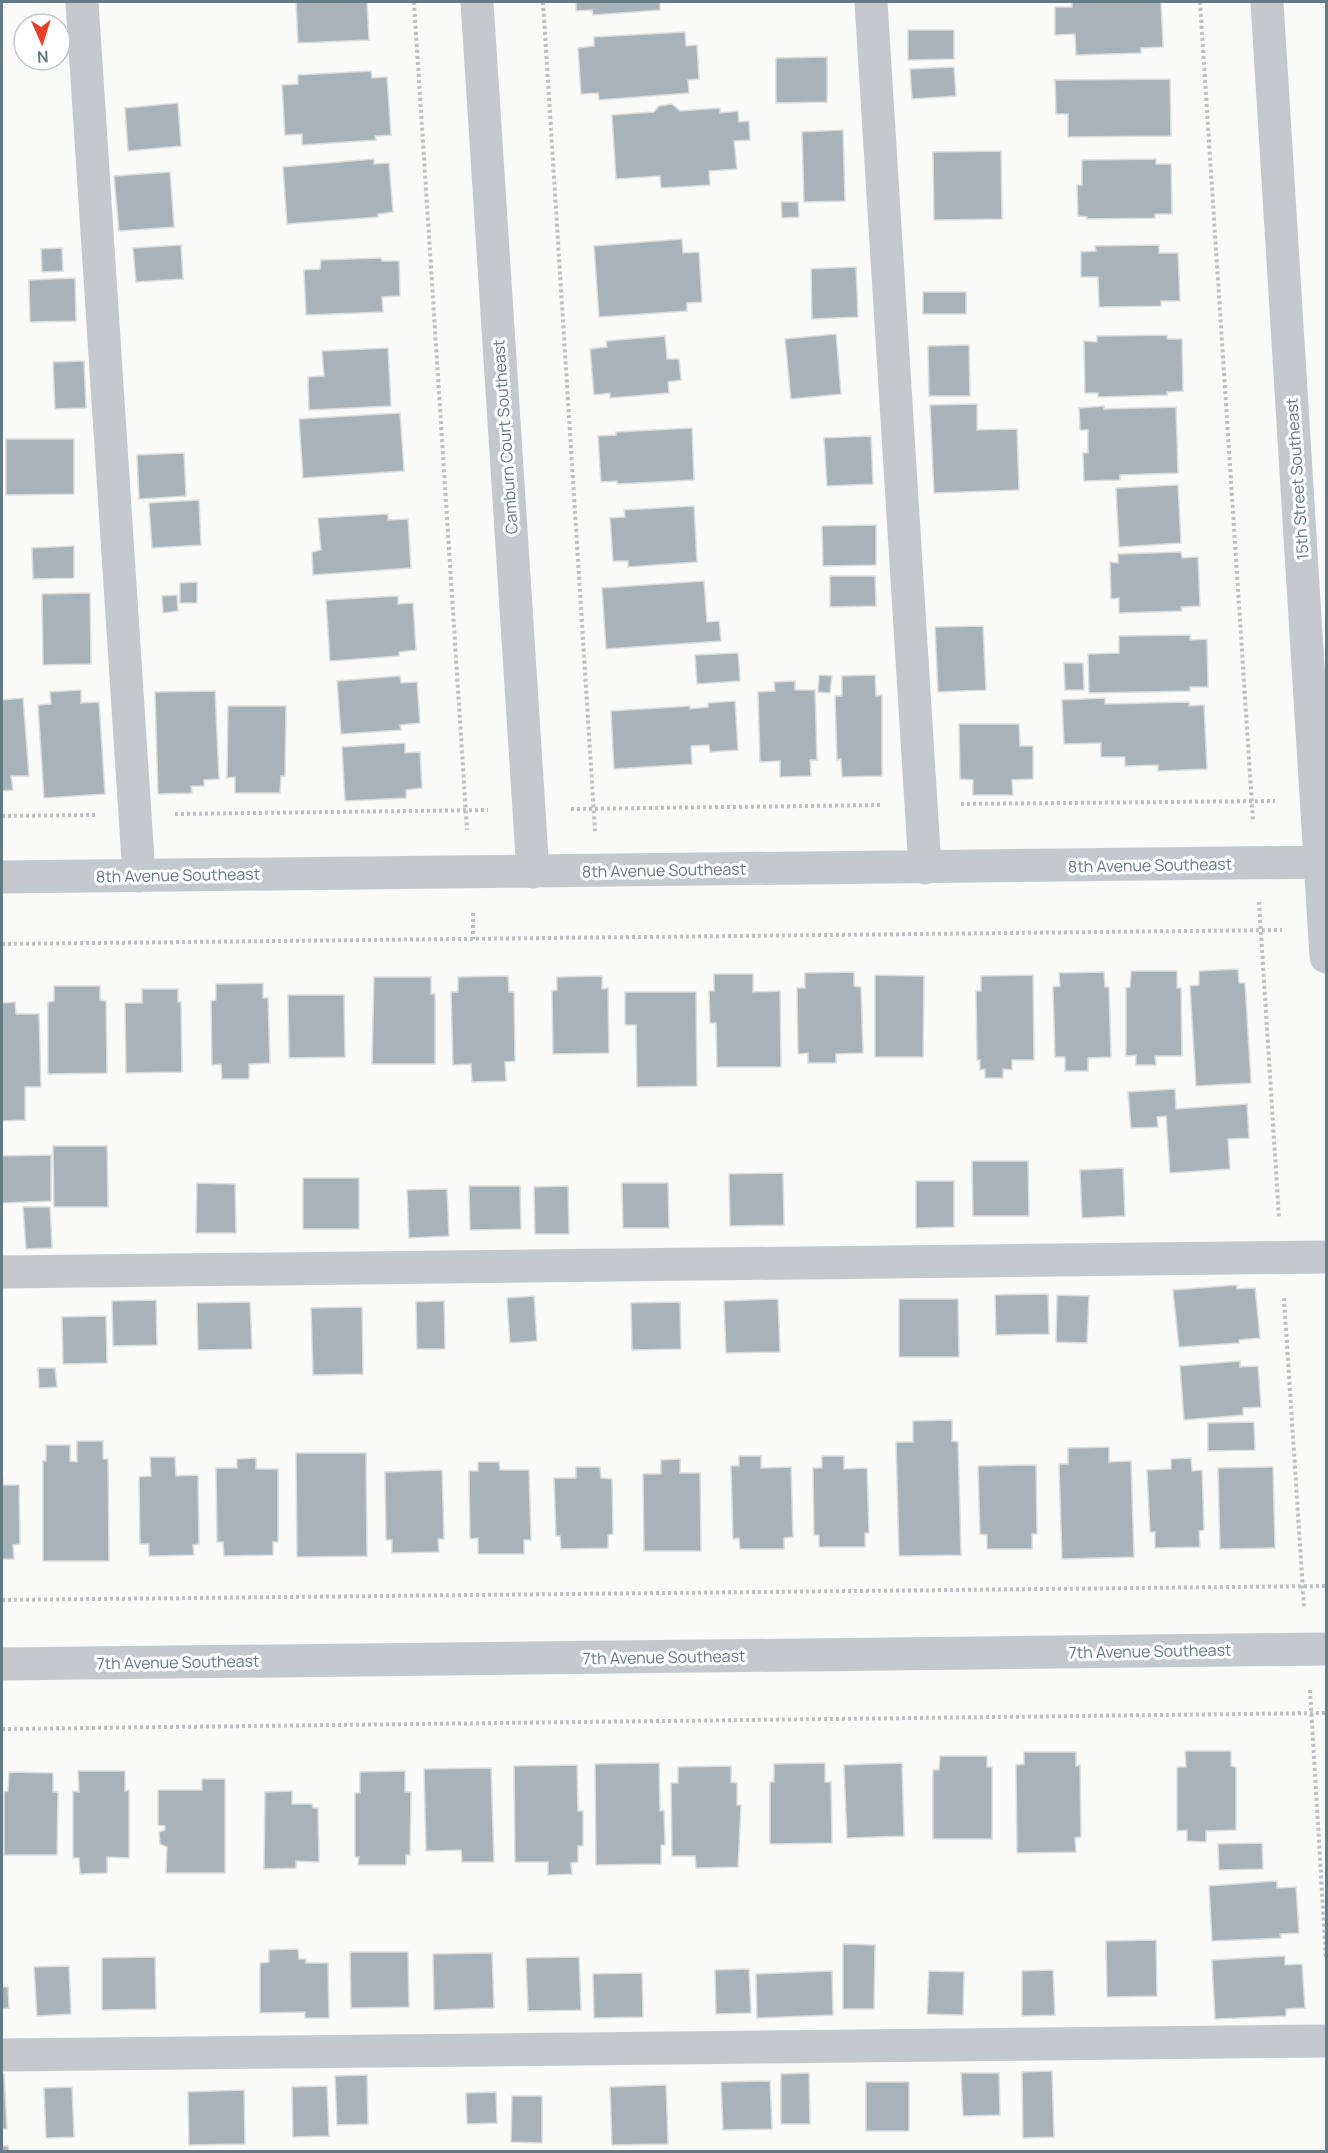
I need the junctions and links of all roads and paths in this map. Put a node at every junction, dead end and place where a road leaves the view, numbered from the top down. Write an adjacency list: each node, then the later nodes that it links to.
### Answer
1 (82, 2): 10 (street)
2 (414, 2): 8 (path)
3 (477, 2): 17 (street, Camburn Court Southeast)
4 (543, 2): 13 (path)
5 (871, 2): 16 (street)
6 (1200, 2): 12 (path)
7 (1268, 2): 15 (street, 15th Street Southeast)
8 (466, 810): 9 (path); 10 (path); 14 (path)
9 (498, 810)
10 (135, 814): 11 (path); 18 (street)
11 (2, 816)
12 (1254, 831)
13 (596, 840)
14 (467, 842)
15 (1324, 862): 16 (street, 8th Avenue Southeast); 24 (street, 15th Street Southeast)
16 (925, 868): 17 (street, 8th Avenue Southeast)
17 (534, 872): 18 (street, 8th Avenue Southeast)
18 (139, 876): 19 (street, 8th Avenue Southeast)
19 (2, 877)
20 (473, 908): 22 (path)
21 (1292, 929): 22 (path)
22 (473, 939): 23 (path)
23 (2, 944)
24 (1326, 957)
25 (1326, 1257): 26 (street)
26 (2, 1272)
27 (1326, 1586): 28 (path)
28 (2, 1600)
29 (1326, 1649): 30 (street, 7th Avenue Southeast)
30 (2, 1664)
31 (1310, 1684): 33 (path)
32 (1326, 1713): 33 (path)
33 (1311, 1714): 34 (path); 35 (path)
34 (2, 1729)
35 (1326, 1959)
36 (1326, 2041): 37 (street)
37 (2, 2055)

